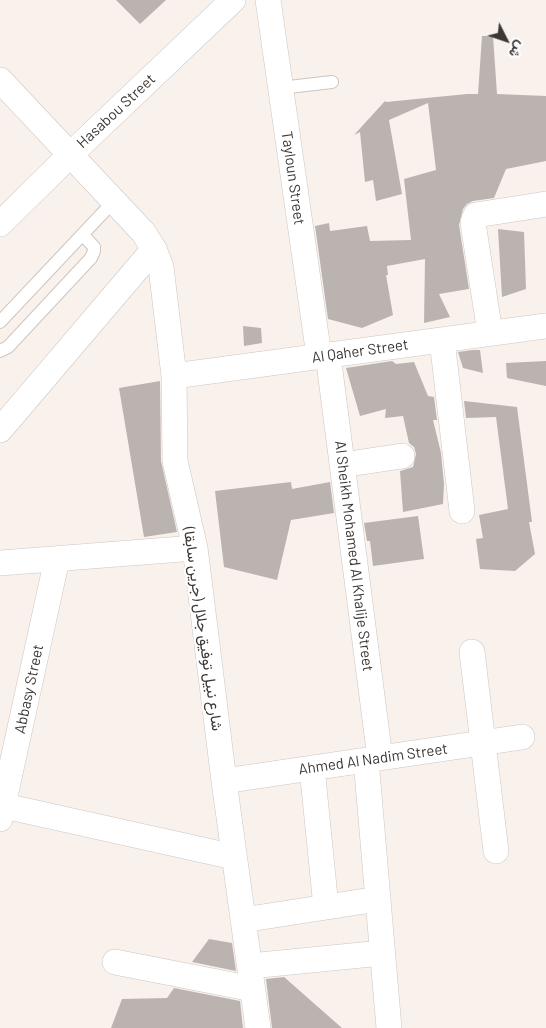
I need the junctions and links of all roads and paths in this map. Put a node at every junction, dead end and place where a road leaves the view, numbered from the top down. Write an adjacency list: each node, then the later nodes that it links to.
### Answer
1 (234, 0): 6 (street, Hasabou Street)
2 (268, 0): 5 (street, Tayloun Street)
3 (332, 82): 5 (lane)
4 (1, 85): 6 (street, شارع نبيل توفيق جلال (جرين سابقا))
5 (280, 88): 17 (street, Tayloun Street)
6 (70, 155): 7 (street, شارع نبيل توفيق جلال (جرين سابقا)); 9 (street, Hasabou Street)
7 (114, 202): 10 (lane); 11 (street, شارع نبيل توفيق جلال (جرين سابقا))
8 (546, 204): 14 (street)
9 (0, 224)
10 (83, 235): 12 (lane); 16 (lane)
11 (154, 249): 18 (street, شارع نبيل توفيق جلال (جرين سابقا)); 19 (street)
12 (0, 322)
13 (546, 326): 14 (street, Al Qaher Street)
14 (490, 333): 15 (street, Al Qaher Street)
15 (442, 340): 17 (street, Al Qaher Street); 22 (street)
16 (0, 350)
17 (323, 355): 18 (street, Al Qaher Street); 21 (street, Al Sheikh Mohamed Al Khalije Street)
18 (174, 376): 23 (street, شارع نبيل توفيق جلال (جرين سابقا))
19 (0, 430)
20 (402, 456): 21 (street)
21 (342, 465): 29 (street, Al Sheikh Mohamed Al Khalije Street)
22 (462, 511)
23 (195, 548): 24 (street); 31 (street, شارع نبيل توفيق جلال (جرين سابقا))
24 (57, 559): 25 (street); 32 (street, Abbasy Street)
25 (0, 563)
26 (472, 652): 28 (street)
27 (522, 737): 28 (street, Ahmed Al Nadim Street)
28 (483, 743): 29 (street, Ahmed Al Nadim Street); 33 (street)
29 (373, 759): 30 (street, Ahmed Al Nadim Street); 35 (street, Al Sheikh Mohamed Al Khalije Street)
30 (312, 768): 31 (street, Ahmed Al Nadim Street); 36 (street)
31 (224, 781): 34 (street, شارع نبيل توفيق جلال (جرين سابقا))
32 (1, 810): 34 (street)
33 (496, 851)
34 (234, 858): 37 (street, شارع نبيل توفيق جلال (جرين سابقا))
35 (378, 899): 36 (street); 38 (street, Al Sheikh Mohamed Al Khalije Street)
36 (326, 907): 37 (street)
37 (243, 920): 40 (street, شارع نبيل توفيق جلال (جرين سابقا))
38 (382, 953): 40 (street); 42 (street, Al Sheikh Mohamed Al Khalije Street)
39 (114, 962): 40 (street)
40 (251, 978): 41 (street, شارع نبيل توفيق جلال (جرين سابقا))
41 (258, 1028)
42 (389, 1028)

